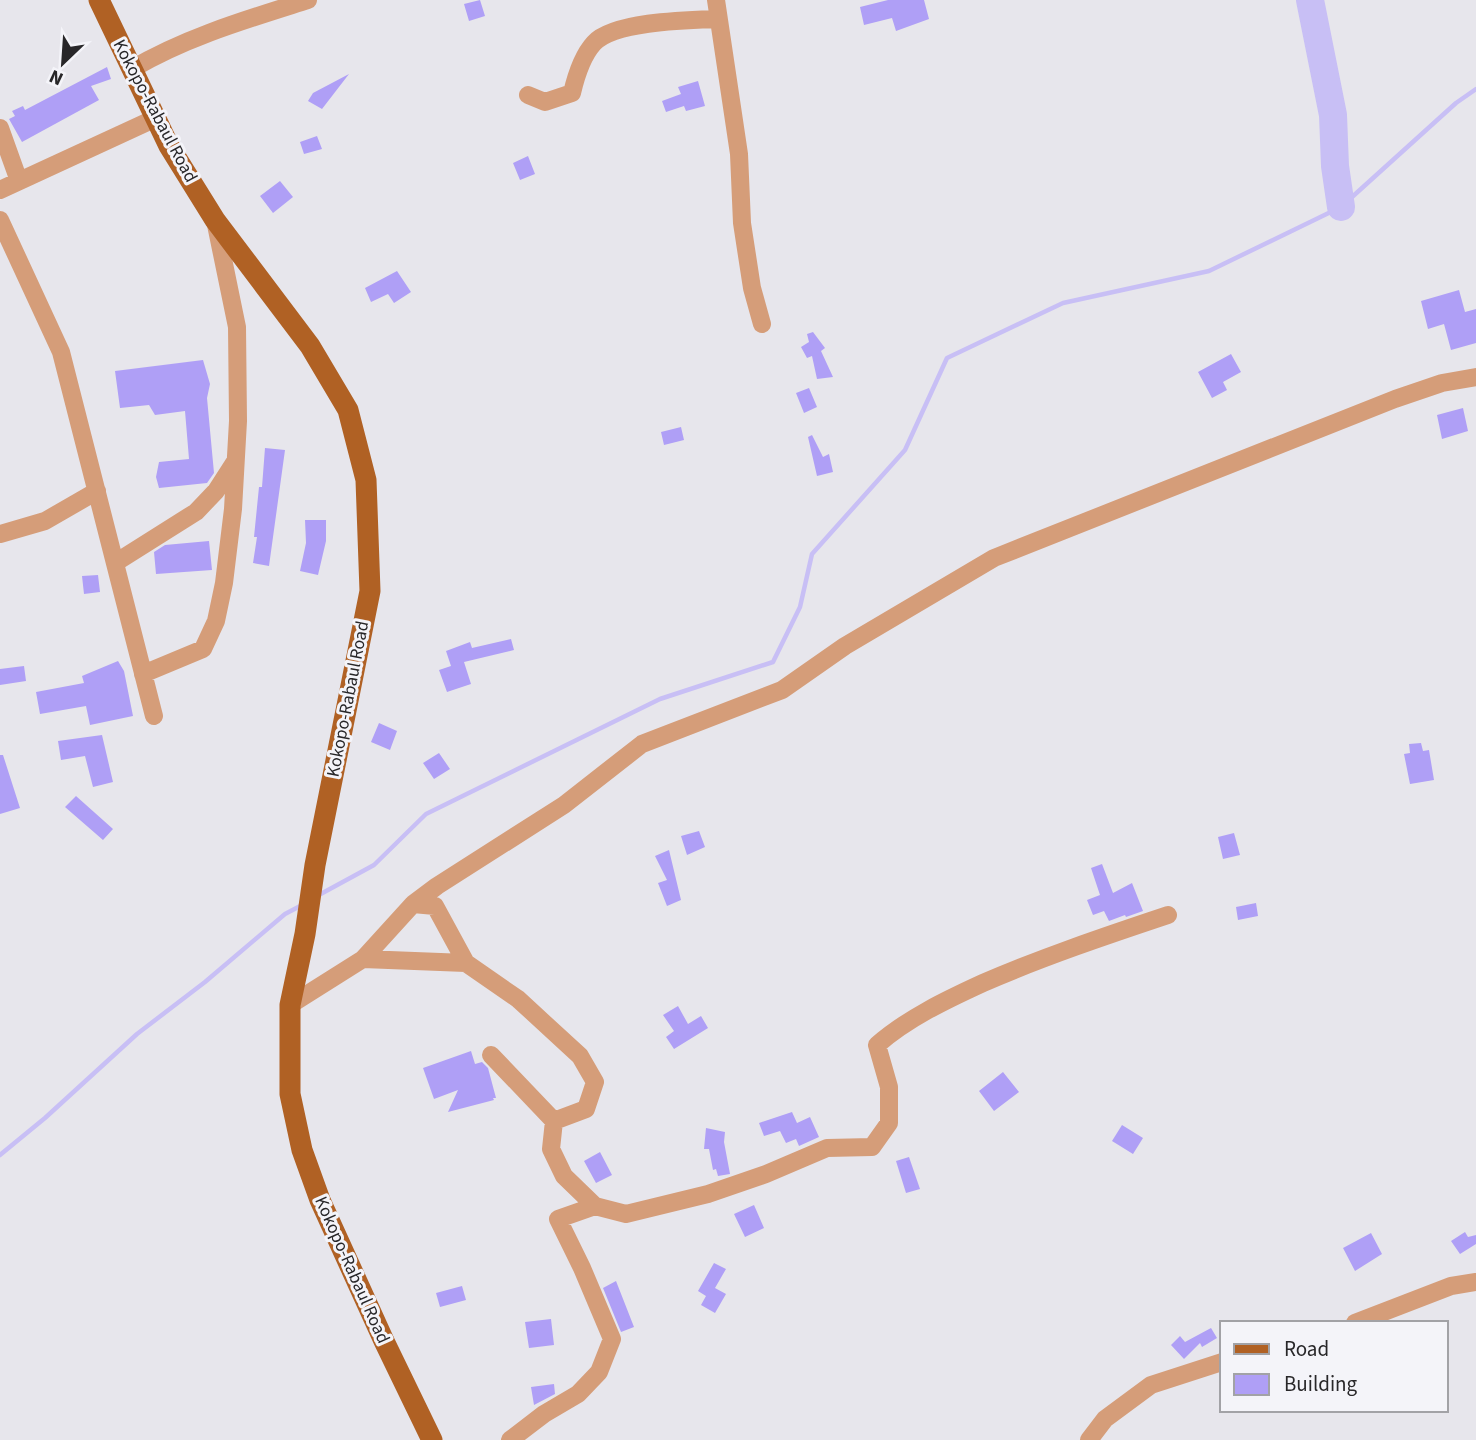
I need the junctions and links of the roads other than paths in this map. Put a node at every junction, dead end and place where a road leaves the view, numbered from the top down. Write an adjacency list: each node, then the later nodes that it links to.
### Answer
1 (99, 0): 5 (main road, Kokopo-Rabaul Road)
2 (308, 0): 5 (street)
3 (716, 0): 4 (street)
4 (718, 19): 6 (street); 13 (street)
5 (132, 69): 7 (main road, Kokopo-Rabaul Road)
6 (528, 95)
7 (156, 118): 9 (street); 12 (main road, Kokopo-Rabaul Road)
8 (0, 128): 9 (street)
9 (19, 181): 10 (street)
10 (0, 190)
11 (0, 220): 16 (street)
12 (215, 220): 15 (street); 25 (main road, Kokopo-Rabaul Road)
13 (762, 324)
14 (1476, 377): 21 (street)
15 (234, 463): 18 (street); 19 (street)
16 (97, 491): 17 (street); 18 (street)
17 (0, 534)
18 (115, 563): 19 (street)
19 (143, 674): 20 (street)
20 (154, 716)
21 (413, 904): 23 (street); 24 (street)
22 (1168, 915): 28 (street)
23 (363, 959): 24 (street); 25 (street)
24 (466, 963): 27 (street)
25 (290, 1005): 32 (main road, Kokopo-Rabaul Road)
26 (491, 1055): 27 (street)
27 (554, 1121): 28 (street)
28 (595, 1206): 33 (street)
29 (1476, 1282): 30 (street)
30 (1360, 1321)
31 (1220, 1363): 34 (street)
32 (432, 1440)
33 (510, 1440)
34 (1089, 1440)

